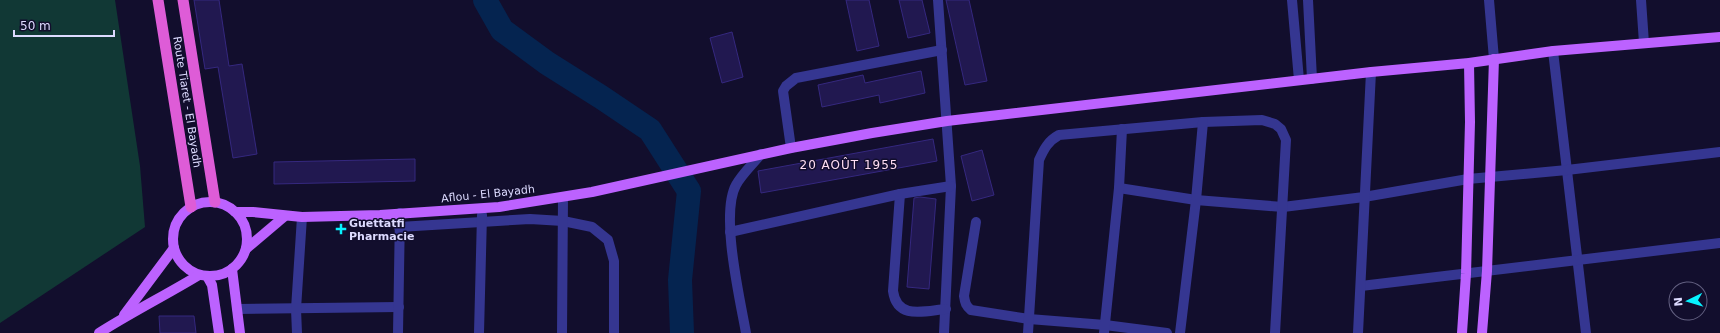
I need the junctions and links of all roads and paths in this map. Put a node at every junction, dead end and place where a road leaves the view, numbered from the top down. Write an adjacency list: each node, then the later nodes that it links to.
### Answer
1 (158, 0): 33 (highway, Route Tiaret - El Bayadh)
2 (183, 0): 32 (highway, Route Tiaret - El Bayadh)
3 (938, 0): 10 (street)
4 (1292, 0): 16 (street)
5 (1308, 0): 15 (street)
6 (1489, 0): 12 (street)
7 (1641, 0): 9 (street)
8 (1720, 37): 9 (main road, Aflou - El Bayadh)
9 (1644, 43): 11 (main road, Aflou - El Bayadh)
10 (942, 50): 17 (street); 20 (street)
11 (1553, 51): 12 (main road, Aflou - El Bayadh); 23 (street)
12 (1494, 59): 13 (main road, Aflou - El Bayadh); 24 (main road)
13 (1469, 63): 14 (main road, Aflou - El Bayadh); 25 (main road)
14 (1371, 72): 15 (main road, Aflou - El Bayadh); 30 (street)
15 (1312, 79): 16 (main road, Aflou - El Bayadh)
16 (1299, 80): 17 (main road, Aflou - El Bayadh)
17 (947, 121): 20 (main road, Aflou - El Bayadh); 26 (street)
18 (1203, 122): 19 (street); 31 (street); 34 (street)
19 (1122, 129): 27 (street); 59 (street)
20 (791, 148): 22 (main road, Aflou - El Bayadh)
21 (1720, 152): 23 (street)
22 (761, 154): 29 (main road, Aflou - El Bayadh); 44 (street)
23 (1567, 170): 24 (street); 48 (street)
24 (1490, 178): 25 (street); 50 (main road)
25 (1468, 179): 30 (street); 51 (main road)
26 (951, 186): 28 (street); 57 (street)
27 (1119, 188): 31 (street); 60 (street)
28 (900, 194): 44 (street); 57 (street)
29 (563, 197): 35 (main road, Aflou - El Bayadh); 40 (street)
30 (1364, 197): 34 (street); 53 (street)
31 (1196, 200): 34 (street); 73 (street)
32 (215, 202): 33 (main road); 36 (main road)
33 (191, 207): 46 (main road)
34 (1283, 207): 74 (street)
35 (482, 208): 37 (main road, Aflou - El Bayadh); 41 (street)
36 (235, 212): 38 (main road, Aflou - El Bayadh); 47 (main road)
37 (400, 214): 39 (main road, Aflou - El Bayadh); 43 (street)
38 (285, 216): 39 (main road, Aflou - El Bayadh); 47 (main road)
39 (302, 217): 56 (street)
40 (563, 221): 41 (street); 67 (street); 68 (street)
41 (482, 222): 43 (street); 66 (street)
42 (976, 222): 59 (street)
43 (399, 226): 54 (street)
44 (730, 232): 69 (street)
45 (1720, 243): 48 (street)
46 (174, 248): 52 (main road); 58 (main road)
47 (246, 249): 49 (main road)
48 (1577, 260): 50 (street); 78 (street)
49 (232, 269): 52 (main road); 55 (main road)
50 (1487, 271): 51 (street); 77 (main road)
51 (1466, 274): 53 (street); 76 (main road)
52 (203, 275): 58 (main road); 62 (main road)
53 (1361, 286): 75 (street)
54 (399, 307): 56 (street); 65 (street)
55 (237, 309): 56 (street); 63 (main road)
56 (296, 309): 64 (street)
57 (946, 309): 70 (street)
58 (122, 318): 61 (main road)
59 (1029, 318): 60 (street); 71 (street)
60 (1105, 329): 72 (street)
61 (99, 333)
62 (219, 333)
63 (240, 333)
64 (297, 333)
65 (398, 333)
66 (479, 333)
67 (562, 333)
68 (614, 333)
69 (746, 333)
70 (944, 333)
71 (1028, 333)
72 (1167, 333)
73 (1180, 333)
74 (1275, 333)
75 (1358, 333)
76 (1462, 333)
77 (1482, 333)
78 (1586, 333)

